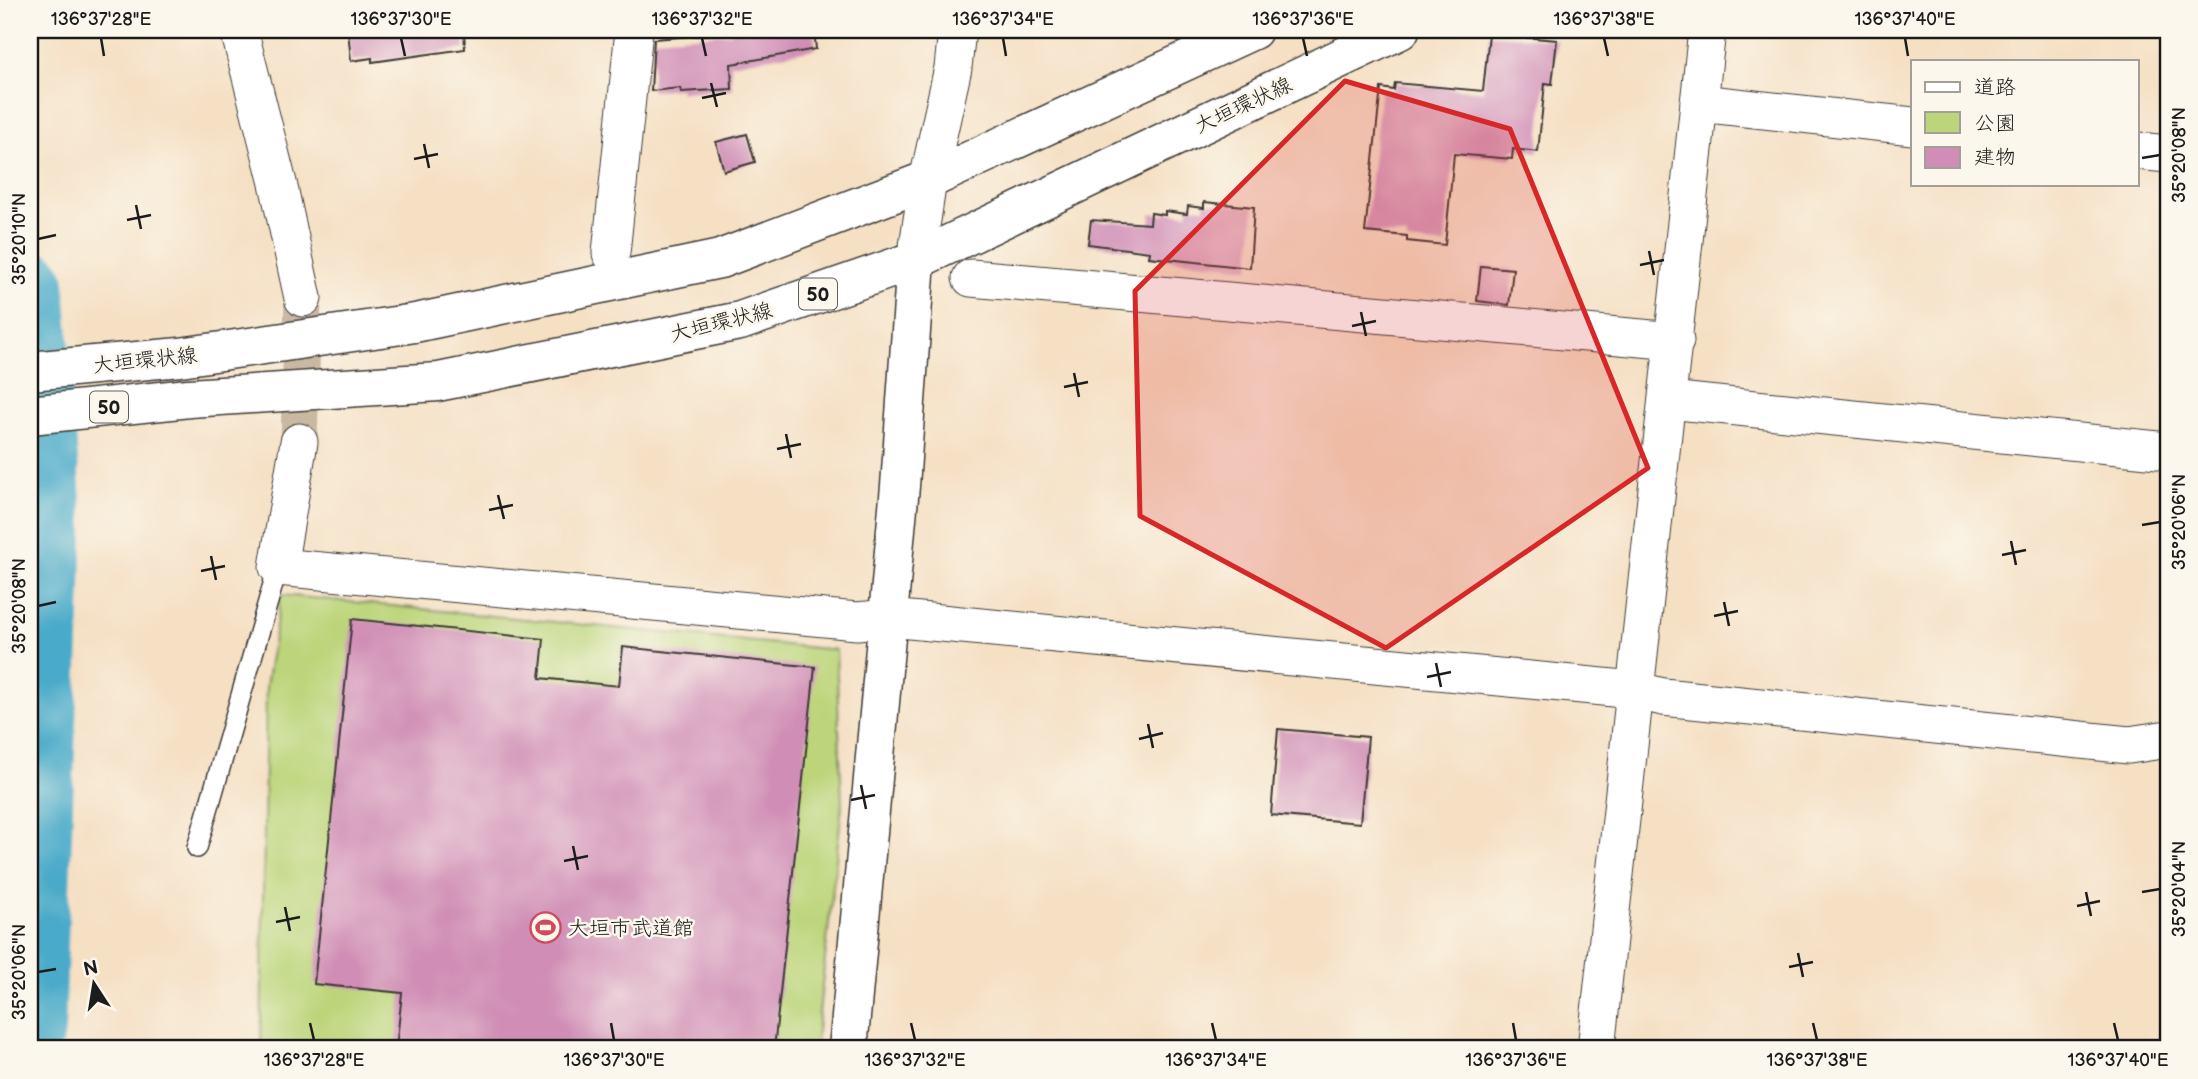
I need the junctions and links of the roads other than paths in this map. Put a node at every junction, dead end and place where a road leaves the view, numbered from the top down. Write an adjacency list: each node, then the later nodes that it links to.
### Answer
1 (239, 30): 15 (street)
2 (634, 30): 12 (street)
3 (957, 30): 11 (street)
4 (1253, 30): 11 (main road, 大垣環状線 / 50)
5 (1400, 30): 13 (main road, 大垣環状線 / 50)
6 (1707, 30): 7 (street)
7 (1699, 103): 8 (street); 16 (street)
8 (1911, 126)
9 (2138, 151): 10 (street)
10 (2168, 154)
11 (928, 180): 13 (street); 17 (main road, 大垣環状線 / 50)
12 (611, 253)
13 (916, 260): 19 (main road, 大垣環状線 / 50); 23 (main road)
14 (971, 278): 16 (street)
15 (303, 298)
16 (1675, 341): 18 (street)
17 (30, 371)
18 (1668, 400): 21 (street); 24 (street)
19 (30, 415)
20 (299, 442): 22 (street)
21 (2168, 451)
22 (278, 568): 23 (street); 26 (lane)
23 (889, 618): 24 (street); 27 (main road)
24 (1634, 690): 25 (street); 28 (street)
25 (2168, 739)
26 (197, 848)
27 (848, 1049)
28 (1596, 1049)

